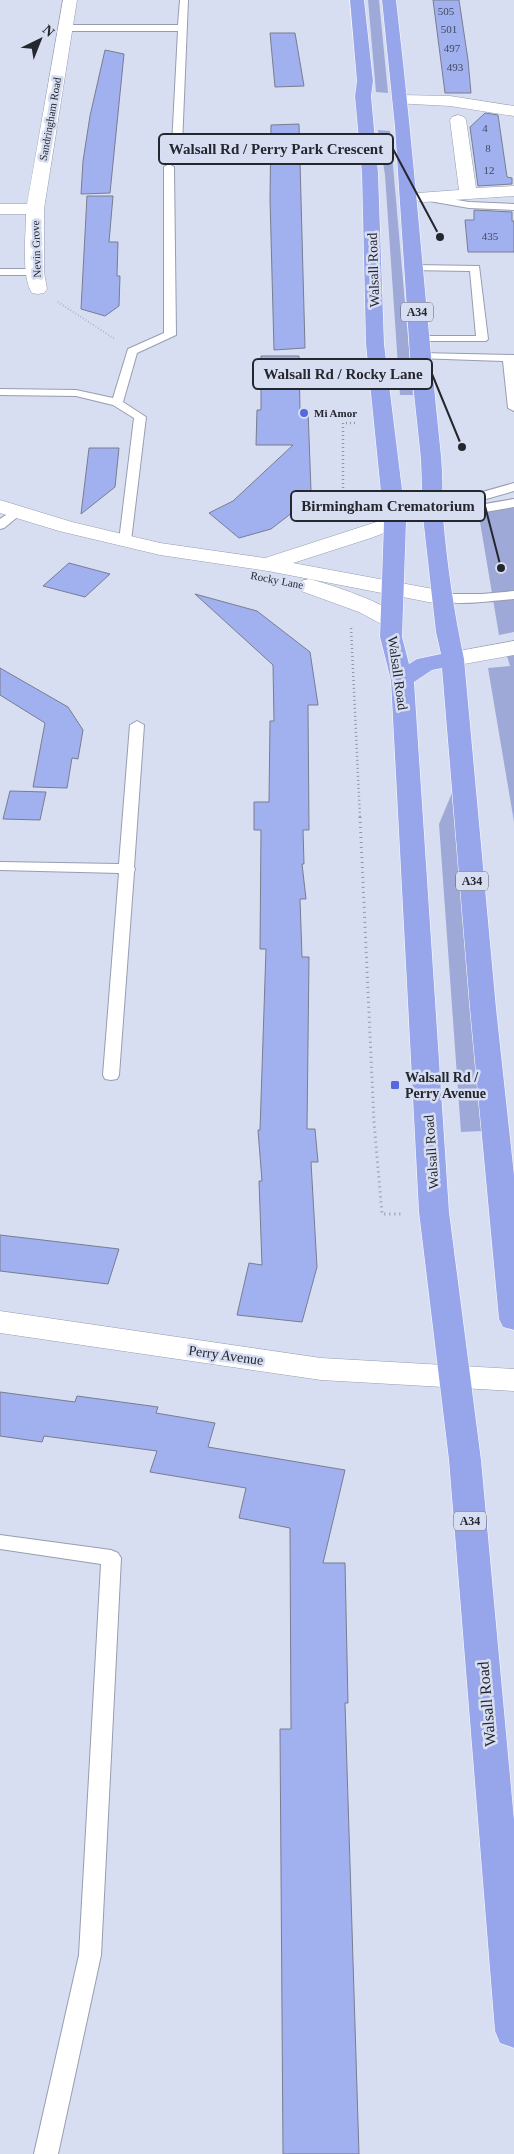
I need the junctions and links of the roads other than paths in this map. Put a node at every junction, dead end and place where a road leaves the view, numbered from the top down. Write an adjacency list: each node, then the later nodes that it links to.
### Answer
1 (70, 0): 5 (street, Sandringham Road)
2 (184, 0): 6 (lane)
3 (357, 0): 30 (highway, Walsall Road / A34)
4 (390, 0): 7 (highway, A34)
5 (65, 28): 6 (lane); 17 (street, Sandringham Road)
6 (183, 28): 10 (lane)
7 (400, 100): 8 (street); 14 (highway, A34)
8 (514, 111)
9 (458, 120): 13 (street)
10 (177, 145)
11 (169, 167): 24 (lane)
12 (514, 191): 13 (street)
13 (468, 193): 14 (street)
14 (416, 196): 15 (lane); 18 (highway, A34)
15 (514, 208)
16 (0, 209): 17 (street)
17 (35, 209): 20 (street, Nevin Grove)
18 (414, 268): 21 (highway, A34); 21 (lane)
19 (0, 272): 20 (lane)
20 (36, 280)
21 (419, 347): 22 (lane); 28 (highway, A34)
22 (511, 358): 25 (lane)
23 (0, 392): 24 (lane)
24 (117, 403): 31 (lane)
25 (514, 408)
26 (514, 487): 28 (lane)
27 (514, 503): 28 (lane)
28 (433, 514): 36 (highway, A34)
29 (5, 515): 31 (street, Rocky Lane)
30 (395, 522): 33 (street, Rocky Lane); 34 (highway, Walsall Road / A34)
31 (125, 541): 32 (street, Rocky Lane)
32 (160, 549): 33 (street, Rocky Lane); 37 (street, Rocky Lane)
33 (268, 564): 34 (street, Rocky Lane)
34 (392, 588): 36 (street, Rocky Lane); 37 (highway, Walsall Road / A34)
35 (514, 595): 36 (lane)
36 (444, 598): 39 (highway, A34)
37 (391, 620): 40 (highway, Walsall Road / A34)
38 (514, 648): 39 (street)
39 (453, 659): 40 (highway); 45 (highway, A34)
40 (402, 680): 47 (highway, Walsall Road / A34)
41 (138, 725): 43 (lane)
42 (0, 866): 43 (lane)
43 (128, 869): 44 (lane)
44 (111, 1075)
45 (514, 1319)
46 (0, 1322): 47 (street, Perry Avenue)
47 (453, 1376): 48 (street); 50 (highway, Walsall Road / A34)
48 (514, 1380)
49 (0, 1542): 51 (lane)
50 (514, 2031)
51 (46, 2154)

